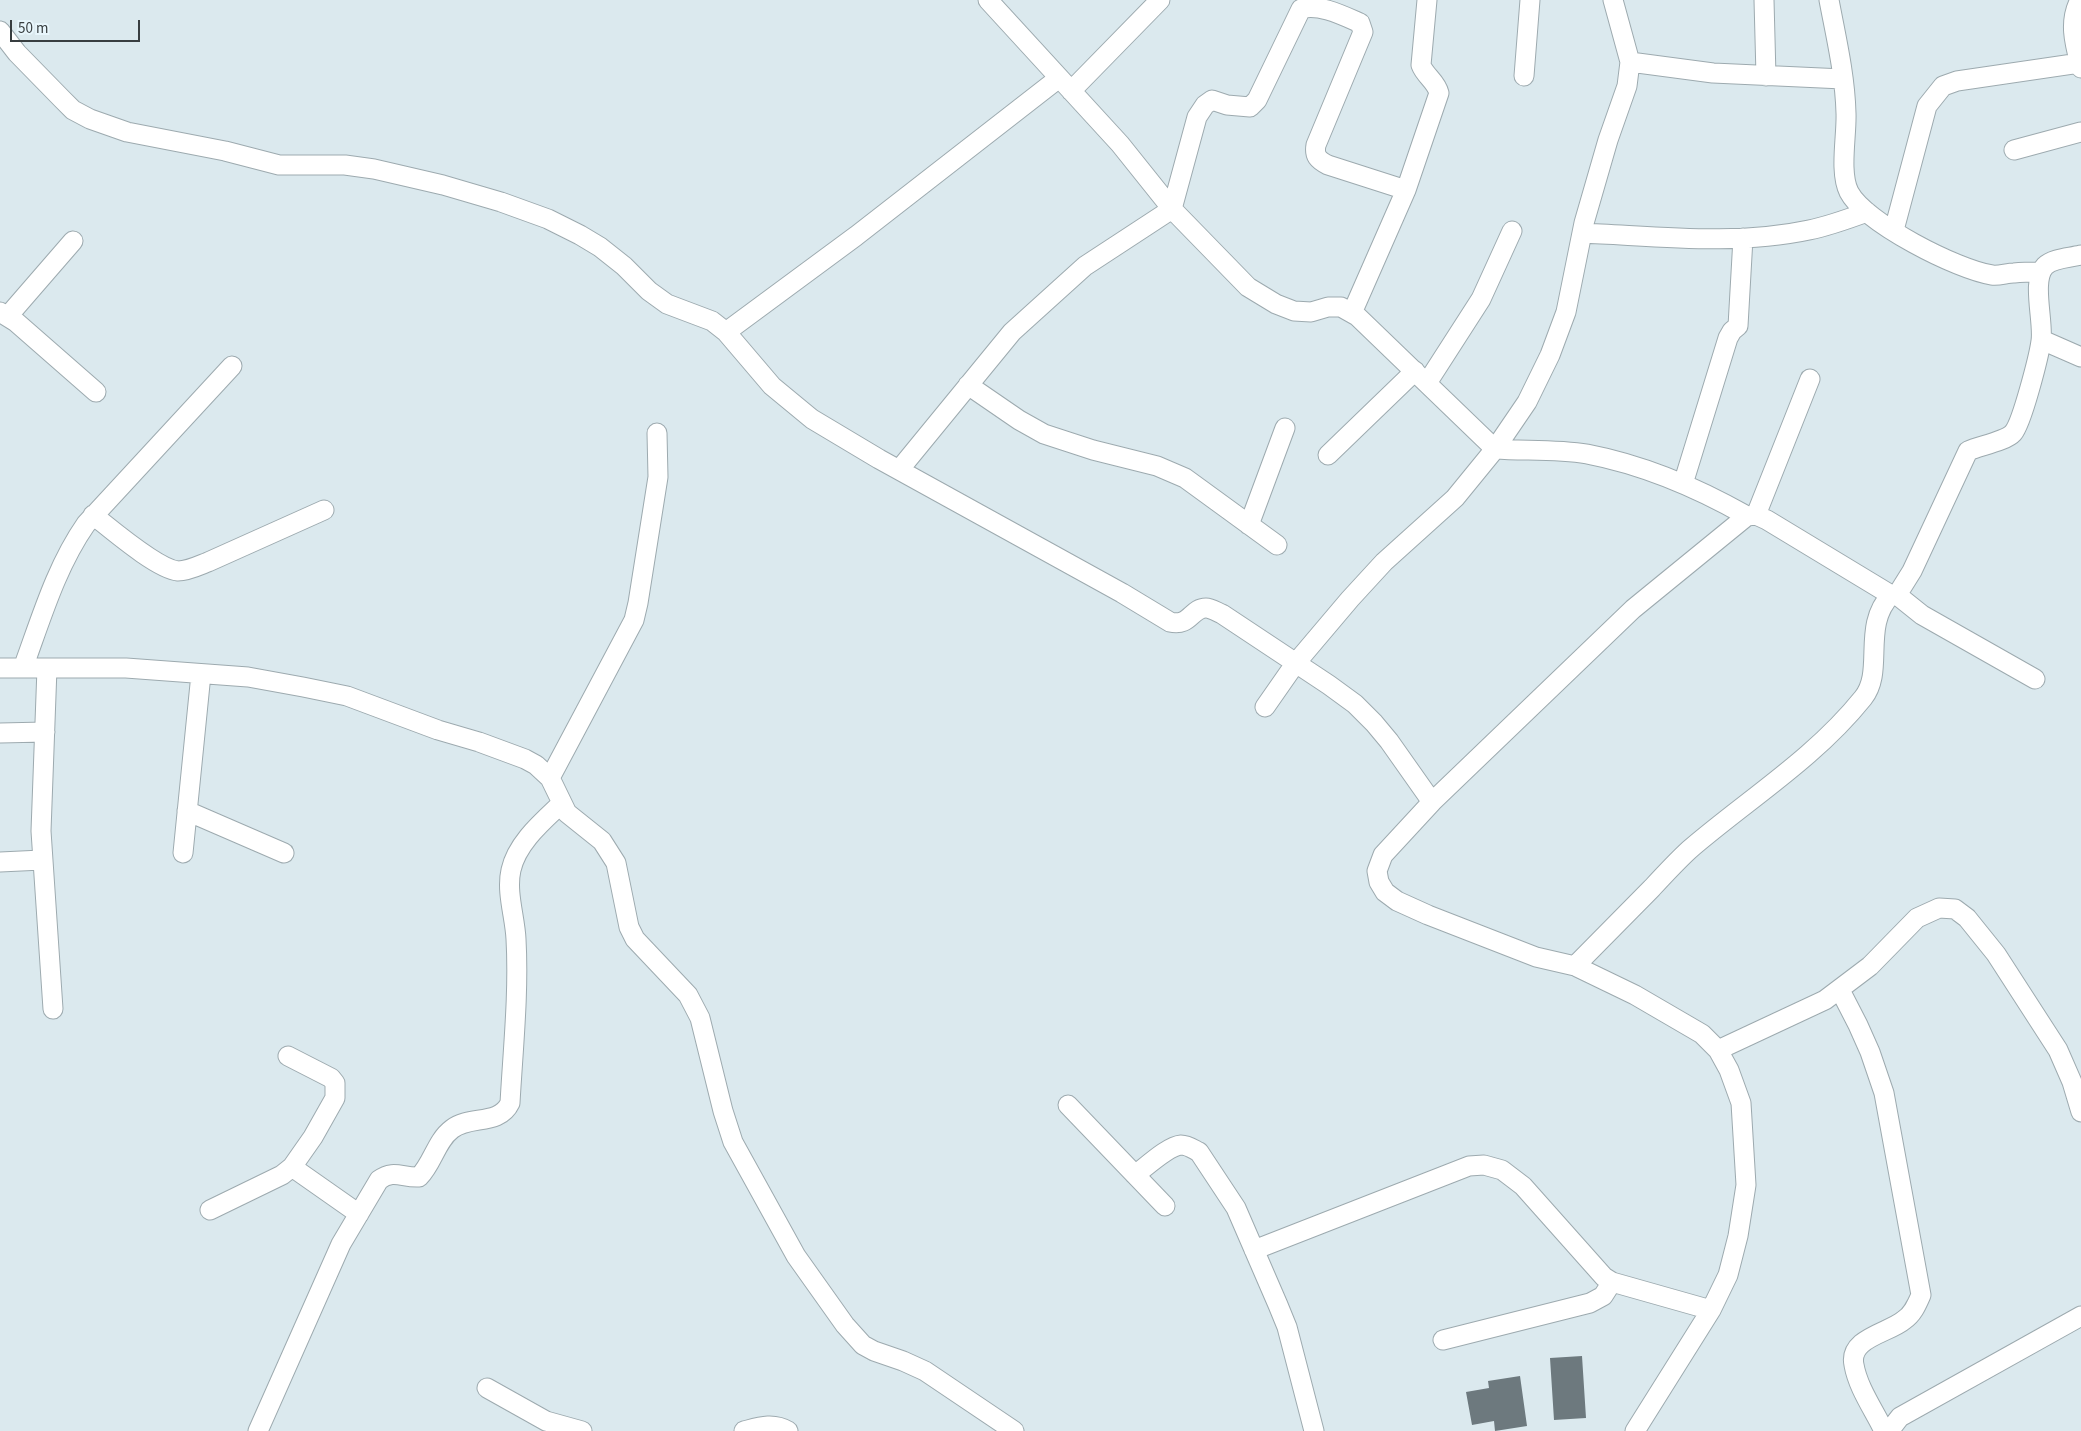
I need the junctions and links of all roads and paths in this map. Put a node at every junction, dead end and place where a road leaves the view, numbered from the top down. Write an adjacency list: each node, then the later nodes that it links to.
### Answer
1 (988, 0): 15 (street)
2 (1160, 0): 15 (street)
3 (1427, 0): 18 (street)
4 (1530, 0): 12 (street)
5 (1613, 0): 10 (street)
6 (1764, 0): 13 (street)
7 (1829, 0): 14 (street)
8 (2080, 2): 11 (street)
9 (0, 32): 30 (street)
10 (1630, 62): 13 (street); 23 (street)
11 (2080, 65): 21 (street)
12 (1524, 76)
13 (1766, 76): 14 (street)
14 (1843, 79): 20 (street)
15 (1065, 84): 19 (street); 30 (street)
16 (2081, 132): 17 (street)
17 (2014, 150)
18 (1406, 190): 19 (street); 28 (street)
19 (1172, 209): 28 (street); 36 (street)
20 (1867, 212): 21 (street); 24 (street)
21 (1894, 230): 27 (street)
22 (1512, 231): 34 (street)
23 (1582, 233): 24 (street); 40 (street)
24 (1743, 238): 43 (street)
25 (73, 241): 29 (street)
26 (2081, 255): 27 (street)
27 (2041, 272): 31 (street)
28 (1352, 313): 34 (street)
29 (4, 314): 37 (street)
30 (726, 332): 42 (street)
31 (2042, 340): 32 (street); 49 (street)
32 (2081, 357)
33 (232, 366): 45 (street)
34 (1421, 377): 40 (street); 41 (street)
35 (1810, 379): 46 (street)
36 (968, 385): 42 (street); 47 (street)
37 (96, 392)
38 (1285, 428): 47 (street)
39 (657, 433): 59 (street)
40 (1495, 449): 43 (street); 50 (street)
41 (1328, 455)
42 (900, 470): 50 (street)
43 (1684, 484): 46 (street)
44 (324, 510): 45 (street)
45 (93, 515): 52 (street)
46 (1752, 515): 49 (street); 60 (street)
47 (1249, 525): 48 (street)
48 (1277, 546)
49 (1894, 595): 55 (street); 67 (street)
50 (1295, 664): 56 (street); 60 (street)
51 (0, 668): 52 (street)
52 (23, 668): 53 (street)
53 (47, 668): 54 (street); 57 (street)
54 (201, 674): 59 (street); 62 (street)
55 (2035, 679)
56 (1265, 707)
57 (45, 732): 58 (street); 65 (street)
58 (0, 733)
59 (550, 778): 61 (street)
60 (1432, 802): 67 (street)
61 (561, 804): 78 (street); 89 (street)
62 (187, 811): 63 (street); 64 (street)
63 (184, 853)
64 (284, 853)
65 (42, 860): 66 (street); 69 (street)
66 (0, 862)
67 (1575, 966): 70 (street)
68 (1840, 990): 70 (street); 73 (street); 92 (street)
69 (53, 1010)
70 (1718, 1050): 81 (street)
71 (288, 1056): 74 (street)
72 (1068, 1105): 75 (street)
73 (2081, 1112)
74 (292, 1167): 77 (street); 78 (street)
75 (1135, 1174): 76 (street); 79 (street)
76 (1165, 1206)
77 (210, 1210)
78 (358, 1214): 85 (street)
79 (1254, 1250): 80 (street); 90 (street)
80 (1612, 1282): 81 (street); 83 (street)
81 (1711, 1310): 91 (street)
82 (2081, 1316): 93 (street)
83 (1443, 1340)
84 (487, 1388): 86 (street)
85 (258, 1431)
86 (582, 1431)
87 (744, 1431): 88 (street)
88 (788, 1431)
89 (1014, 1431)
90 (1314, 1431)
91 (1635, 1431)
92 (1884, 1431)
93 (1889, 1431)

